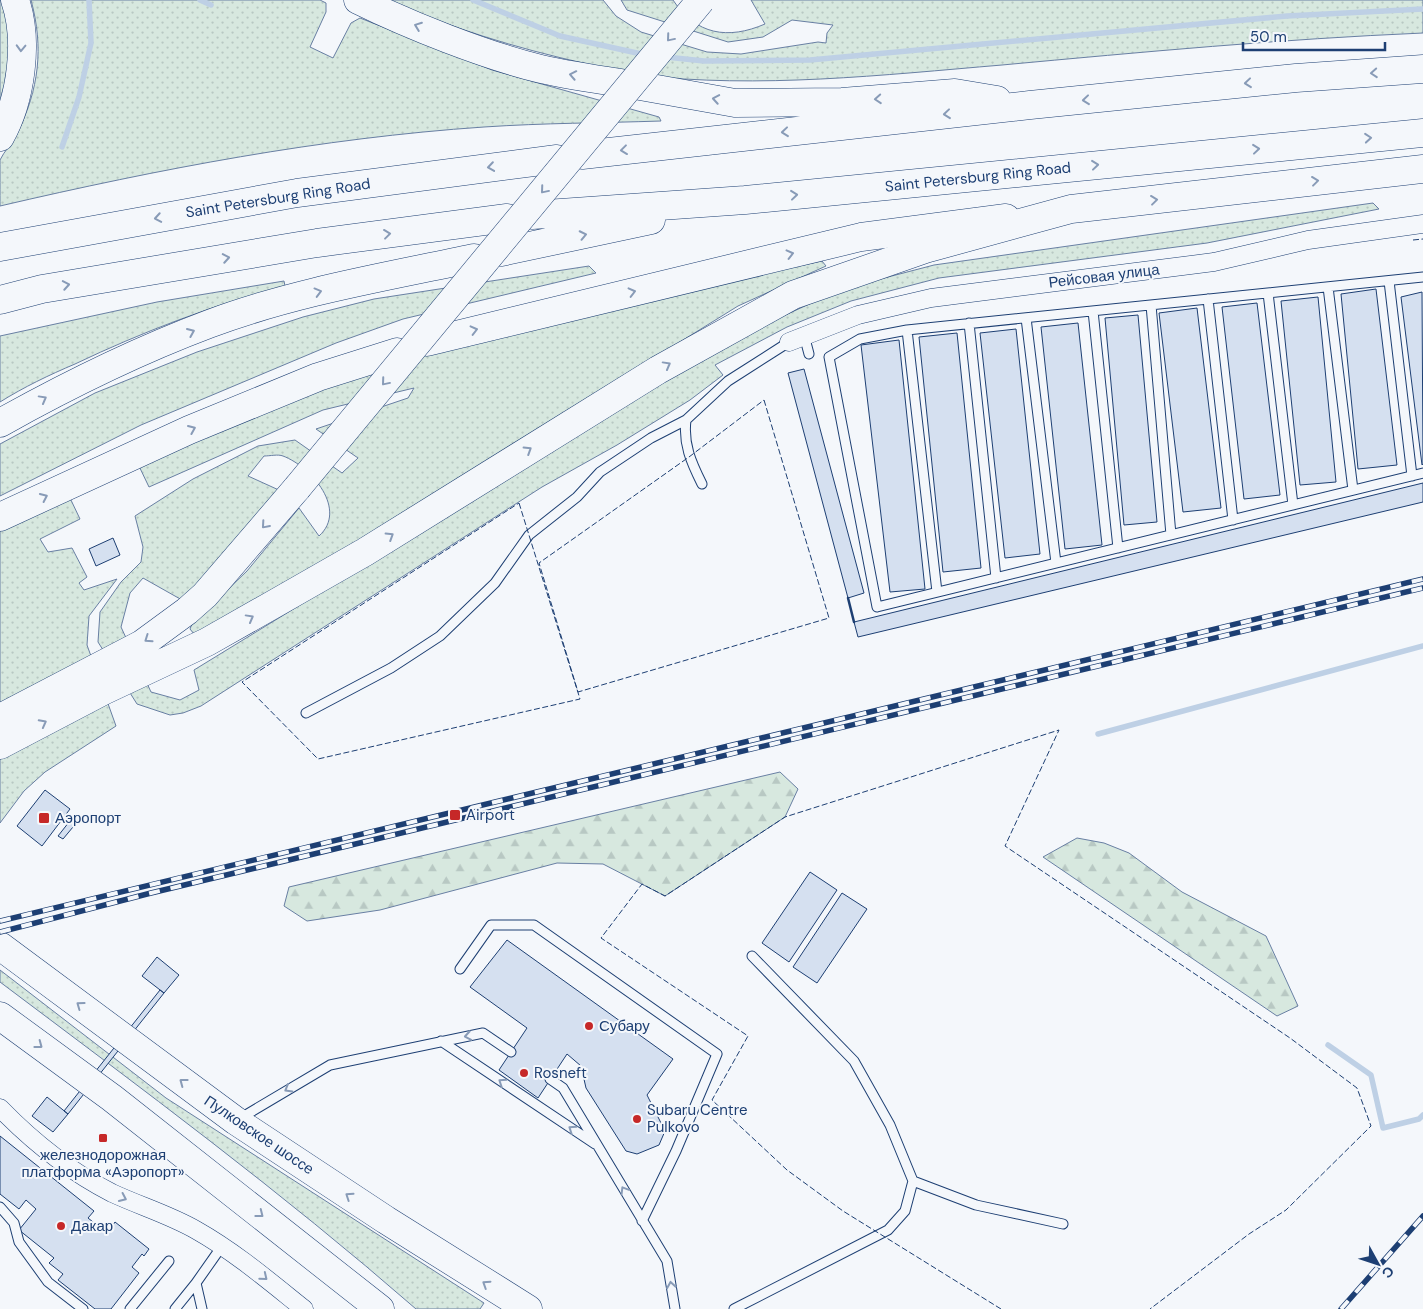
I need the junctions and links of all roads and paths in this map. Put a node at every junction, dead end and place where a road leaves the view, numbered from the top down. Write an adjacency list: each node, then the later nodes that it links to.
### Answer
1 (16, 0): 7 (main road, one-way to 7)
2 (358, 0): 5 (main road, one-way to 2)
3 (701, 0): 45 (main road, one-way to 45, bridge)
4 (1423, 69): 5 (main road, Saint Petersburg Ring Road, one-way to 5)
5 (1030, 105): 12 (main road, Saint Petersburg Ring Road, one-way to 12)
6 (1423, 133): 9 (main road, Saint Petersburg Ring Road, one-way to 6)
7 (0, 137)
8 (1423, 169): 10 (main road, one-way to 8)
9 (745, 200): 13 (main road, one-way to 9); 19 (main road, Saint Petersburg Ring Road, one-way to 9)
10 (1071, 209): 27 (main road, one-way to 10); 46 (main road, one-way to 10)
11 (1423, 224): 26 (street, Рейсовая улица)
12 (5, 246)
13 (501, 252)
14 (474, 258): 31 (main road, one-way to 14)
15 (1423, 278): 16 (lane)
16 (1389, 281): 17 (lane); 33 (lane)
17 (1328, 287): 18 (lane); 35 (lane)
18 (1268, 293): 20 (lane); 36 (lane)
19 (9, 298)
20 (1208, 299): 21 (lane); 38 (lane)
21 (1150, 305): 22 (lane); 39 (lane)
22 (1093, 311): 23 (lane); 40 (lane)
23 (1026, 318): 24 (lane); 41 (lane)
24 (969, 323): 25 (lane); 42 (lane)
25 (907, 330): 43 (lane); 43 (lane)
26 (796, 339): 29 (lane); 30 (lane)
27 (427, 342)
28 (397, 352): 37 (main road, one-way to 28)
29 (808, 354)
30 (686, 420): 34 (lane); 44 (lane)
31 (0, 422)
32 (1423, 473): 33 (lane)
33 (1412, 476): 35 (lane)
34 (702, 484)
35 (1352, 490): 36 (lane)
36 (1293, 505): 38 (lane)
37 (0, 517)
38 (1232, 520): 39 (lane)
39 (1171, 535): 40 (lane)
40 (1118, 548): 41 (lane)
41 (1056, 563): 42 (lane)
42 (996, 578): 43 (lane)
43 (938, 592)
44 (306, 713)
45 (0, 718)
46 (0, 745)
47 (0, 946): 55 (main road, Пулковское шоссе, one-way to 47)
48 (752, 956): 57 (lane)
49 (460, 969): 59 (lane)
50 (0, 1016): 69 (main road, one-way to 69)
51 (441, 1041): 52 (lane, one-way to 51); 55 (lane, one-way to 55); 56 (lane, one-way to 51)
52 (511, 1052)
53 (550, 1079): 56 (lane)
54 (0, 1108): 61 (street, one-way to 61)
55 (236, 1121): 70 (main road, Пулковское шоссе, one-way to 55)
56 (597, 1146): 59 (lane, one-way to 56)
57 (913, 1181): 60 (lane); 72 (lane)
58 (0, 1208): 64 (lane)
59 (642, 1221): 71 (lane, one-way to 59)
60 (1063, 1224)
61 (222, 1246): 63 (lane); 68 (street, one-way to 68)
62 (169, 1261): 65 (lane)
63 (196, 1283): 66 (lane); 67 (lane)
64 (83, 1309)
65 (130, 1309)
66 (175, 1309)
67 (202, 1309)
68 (304, 1309)
69 (380, 1309)
70 (528, 1309)
71 (675, 1309)
72 (734, 1309)

